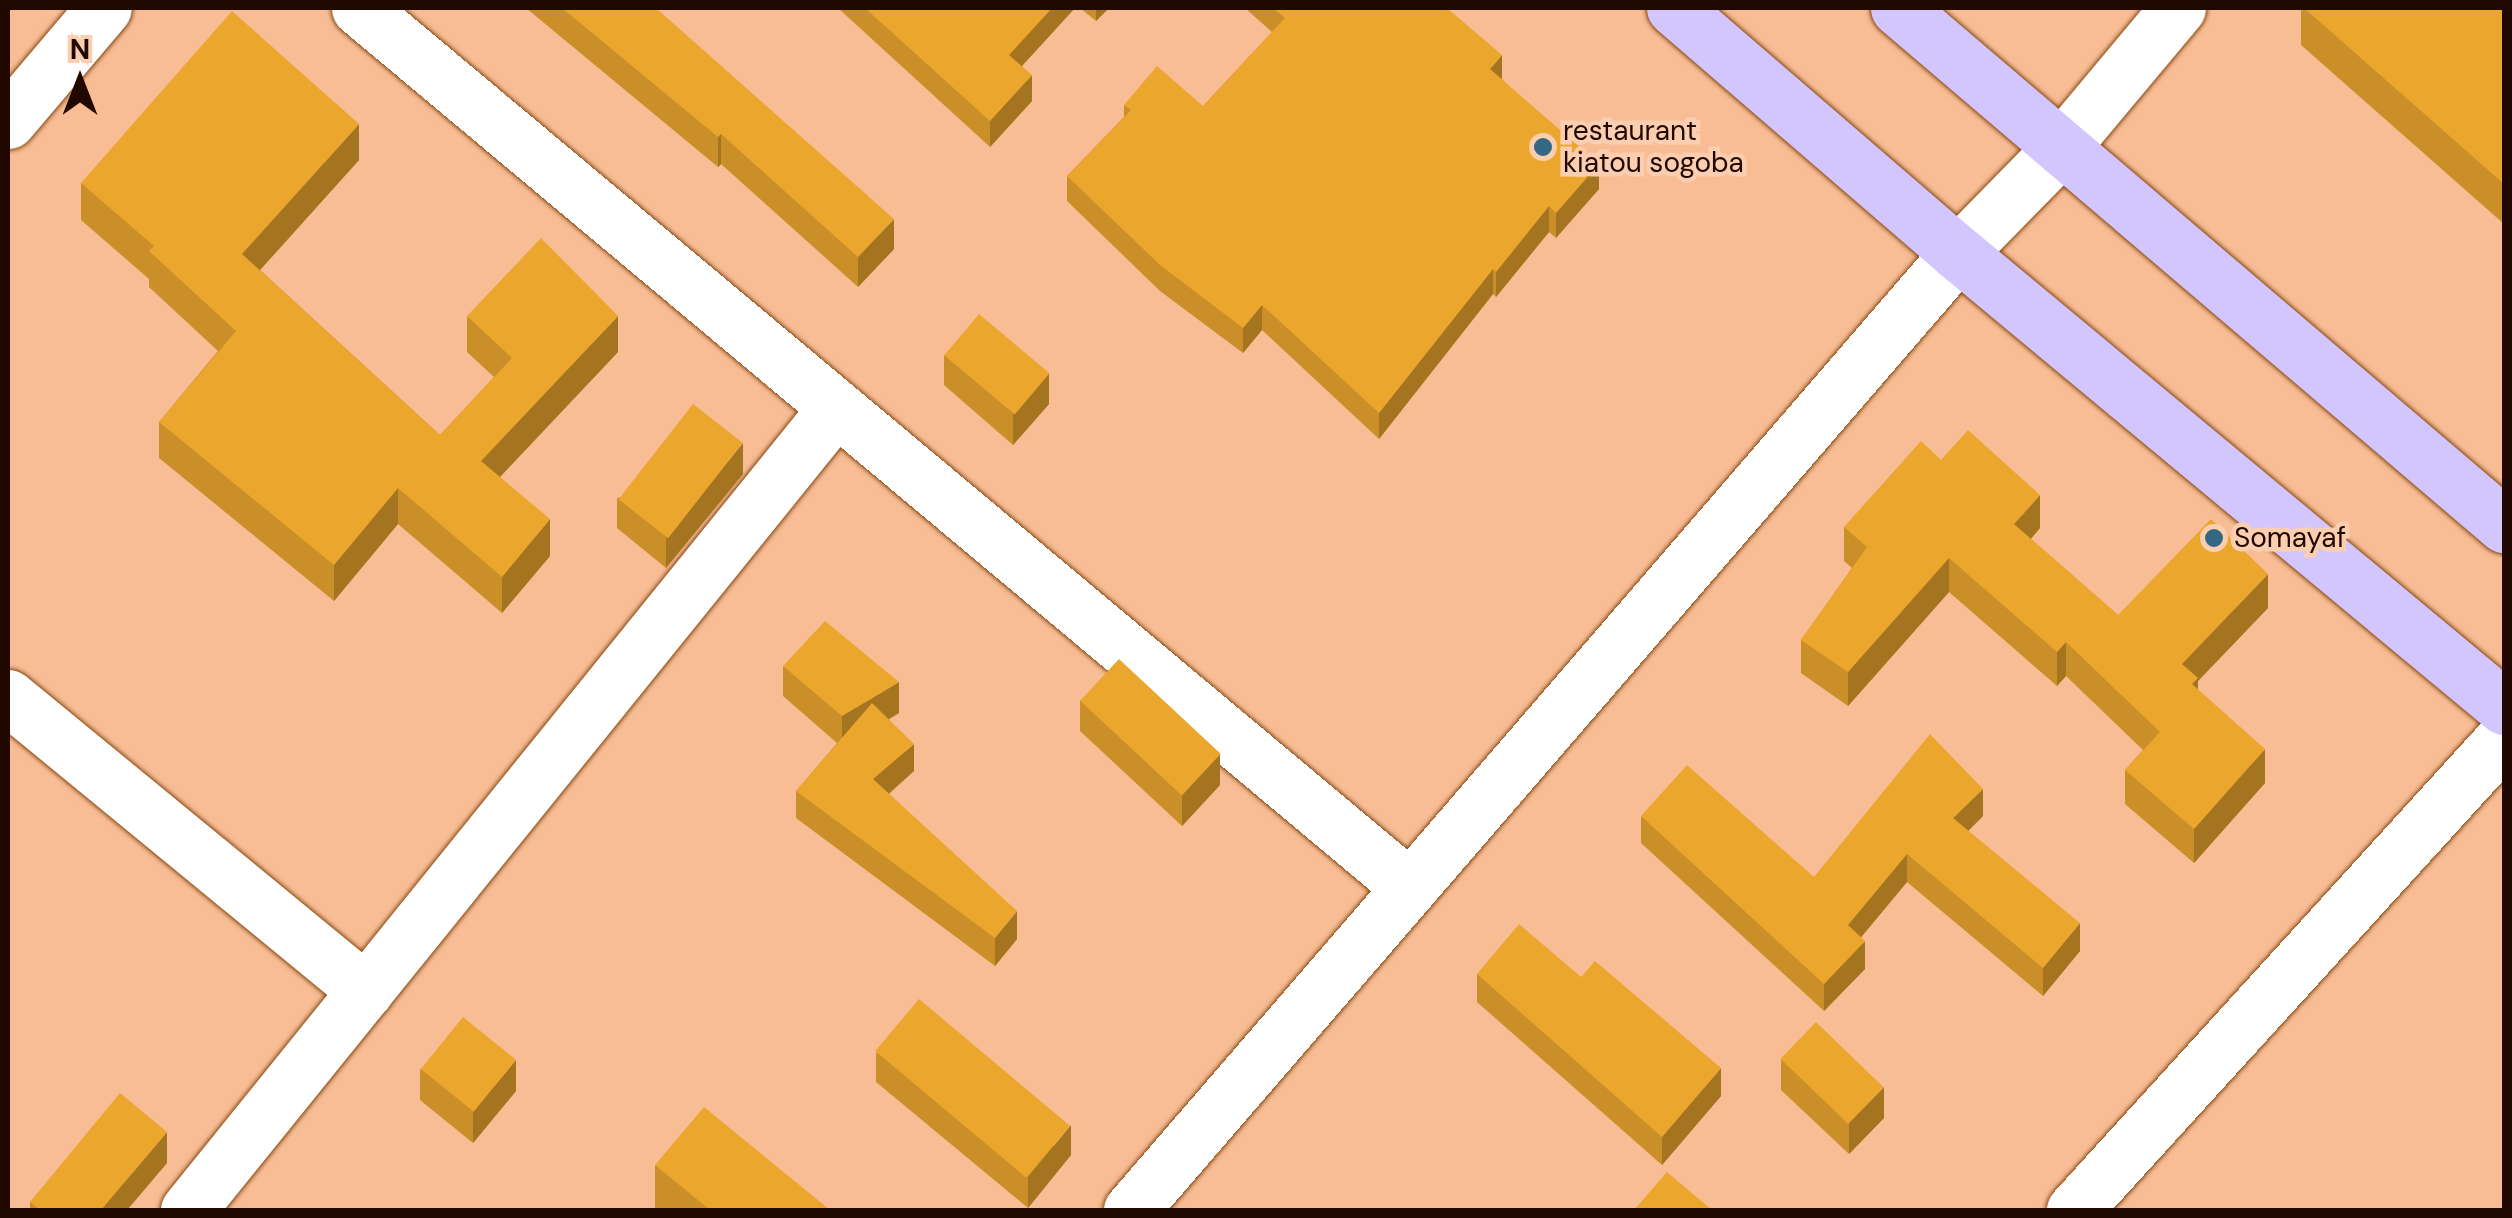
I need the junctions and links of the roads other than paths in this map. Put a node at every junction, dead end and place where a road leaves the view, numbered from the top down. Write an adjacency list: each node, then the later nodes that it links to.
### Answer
1 (104, 8): 6 (street)
2 (358, 8): 9 (street)
3 (1674, 8): 8 (highway)
4 (1898, 8): 7 (highway)
5 (2178, 8): 7 (street)
6 (8, 120)
7 (2060, 149): 8 (street); 10 (highway)
8 (1958, 253): 12 (highway); 14 (street)
9 (836, 410): 14 (street); 15 (street)
10 (2504, 525)
11 (8, 697): 15 (street)
12 (2504, 707)
13 (2504, 738): 18 (street)
14 (1409, 887): 17 (street)
15 (366, 990): 16 (street)
16 (188, 1210)
17 (1131, 1210)
18 (2074, 1210)

